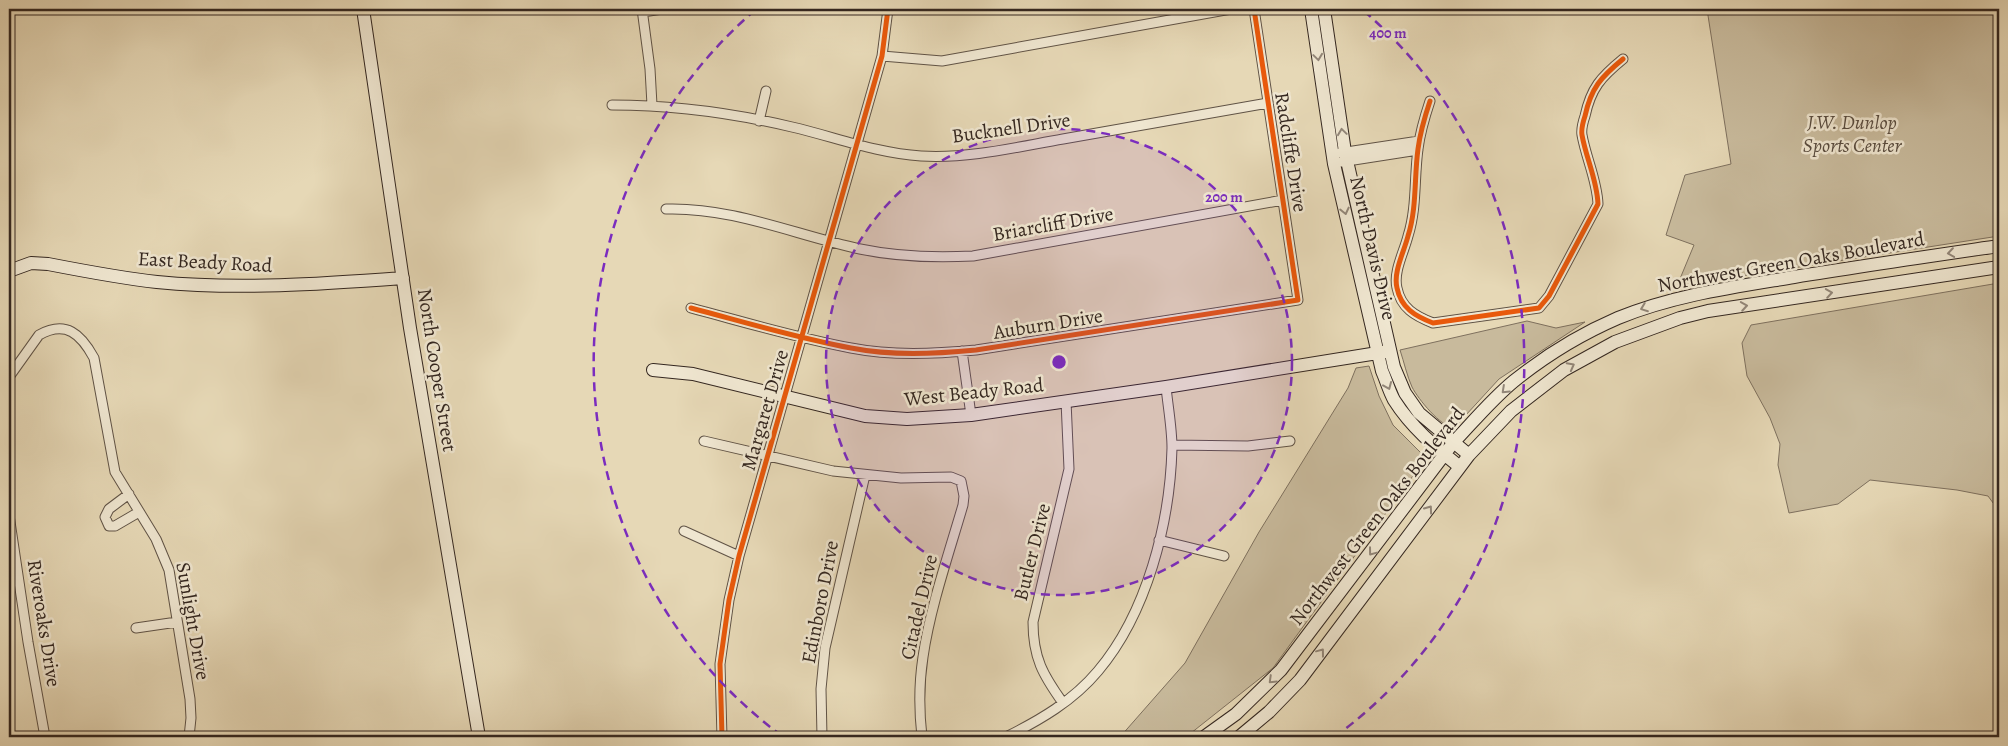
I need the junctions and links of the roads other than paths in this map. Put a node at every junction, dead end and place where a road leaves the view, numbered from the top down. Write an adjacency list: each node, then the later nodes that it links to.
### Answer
1 (363, 9): 27 (main road, North Cooper Street)
2 (662, 9): 8 (street)
3 (888, 9): 9 (street, Margaret Drive)
4 (1232, 9): 9 (street)
5 (1254, 9): 13 (street, Radcliffe Drive)
6 (1311, 9): 20 (main road, North Davis Drive, one-way to 20)
7 (1324, 9): 20 (main road, North Davis Drive, one-way to 7)
8 (643, 10): 14 (street)
9 (882, 56): 18 (street, Margaret Drive)
10 (1623, 59): 19 (street)
11 (766, 90): 16 (street)
12 (1430, 101): 17 (street)
13 (1268, 103): 18 (street, Bucknell Drive); 21 (street, Radcliffe Drive)
14 (652, 105): 15 (street, Bucknell Drive); 16 (street, Bucknell Drive)
15 (612, 106)
16 (759, 121): 18 (street, Bucknell Drive)
17 (1419, 140): 19 (street); 20 (street)
18 (856, 144): 23 (street, Margaret Drive)
19 (1418, 150): 20 (street)
20 (1340, 158): 34 (main road, North Davis Drive)
21 (1283, 200): 23 (street, Briarcliff Drive); 29 (street, Radcliffe Drive)
22 (666, 209): 23 (street, Briarcliff Drive)
23 (829, 240): 32 (street, Margaret Drive)
24 (1999, 246): 28 (main road, Northwest Green Oaks Boulevard, one-way to 28)
25 (1999, 267): 30 (main road, Northwest Green Oaks Boulevard, one-way to 25)
26 (9, 271): 27 (main road, East Beady Road)
27 (403, 278): 62 (main road, North Cooper Street)
28 (1777, 280): 30 (main road); 43 (main road, Northwest Green Oaks Boulevard, one-way to 43)
29 (1298, 300): 33 (street, Auburn Drive)
30 (1780, 300): 46 (main road, Northwest Green Oaks Boulevard, one-way to 30)
31 (691, 308): 32 (street, Auburn Drive)
32 (802, 337): 33 (street, Auburn Drive); 38 (street, Margaret Drive)
33 (962, 351): 40 (street)
34 (1384, 352): 37 (main road, West Beady Road); 43 (main road, North Davis Drive); 45 (main road, North Davis Drive, one-way to 45)
35 (653, 370): 38 (main road, West Beady Road)
36 (9, 377): 50 (street, Sunlight Drive)
37 (1166, 387): 39 (main road, West Beady Road); 44 (street)
38 (785, 396): 40 (main road, West Beady Road); 47 (street, Margaret Drive)
39 (1066, 401): 40 (main road, West Beady Road); 59 (street, Butler Drive)
40 (971, 415)
41 (704, 441): 47 (street)
42 (1290, 441): 44 (street)
43 (1453, 443): 45 (main road, Northwest Green Oaks Boulevard); 46 (main road, North Davis Drive)
44 (1172, 445): 54 (street)
45 (1444, 454): 48 (main road, North Davis Drive); 67 (main road, Northwest Green Oaks Boulevard, one-way to 67)
46 (1469, 455): 48 (main road, Northwest Green Oaks Boulevard)
47 (768, 456): 49 (street); 55 (street, Margaret Drive)
48 (1460, 468): 68 (main road, Northwest Green Oaks Boulevard, one-way to 48)
49 (865, 475): 64 (street, Edinboro Drive); 65 (street, Citadel Drive)
50 (129, 494): 51 (street, Sunlight Drive); 51 (street)
51 (139, 512): 57 (street, Sunlight Drive)
52 (9, 515): 60 (street, Riveroaks Drive)
53 (684, 531): 55 (street)
54 (1159, 540): 56 (street); 59 (street)
55 (739, 556): 63 (street, Margaret Drive)
56 (1224, 556)
57 (177, 622): 58 (street); 61 (street, Sunlight Drive)
58 (136, 628)
59 (1063, 704): 66 (street)
60 (45, 737)
61 (189, 737)
62 (480, 737)
63 (722, 737)
64 (822, 737)
65 (922, 737)
66 (1006, 737)
67 (1204, 737)
68 (1239, 737)

